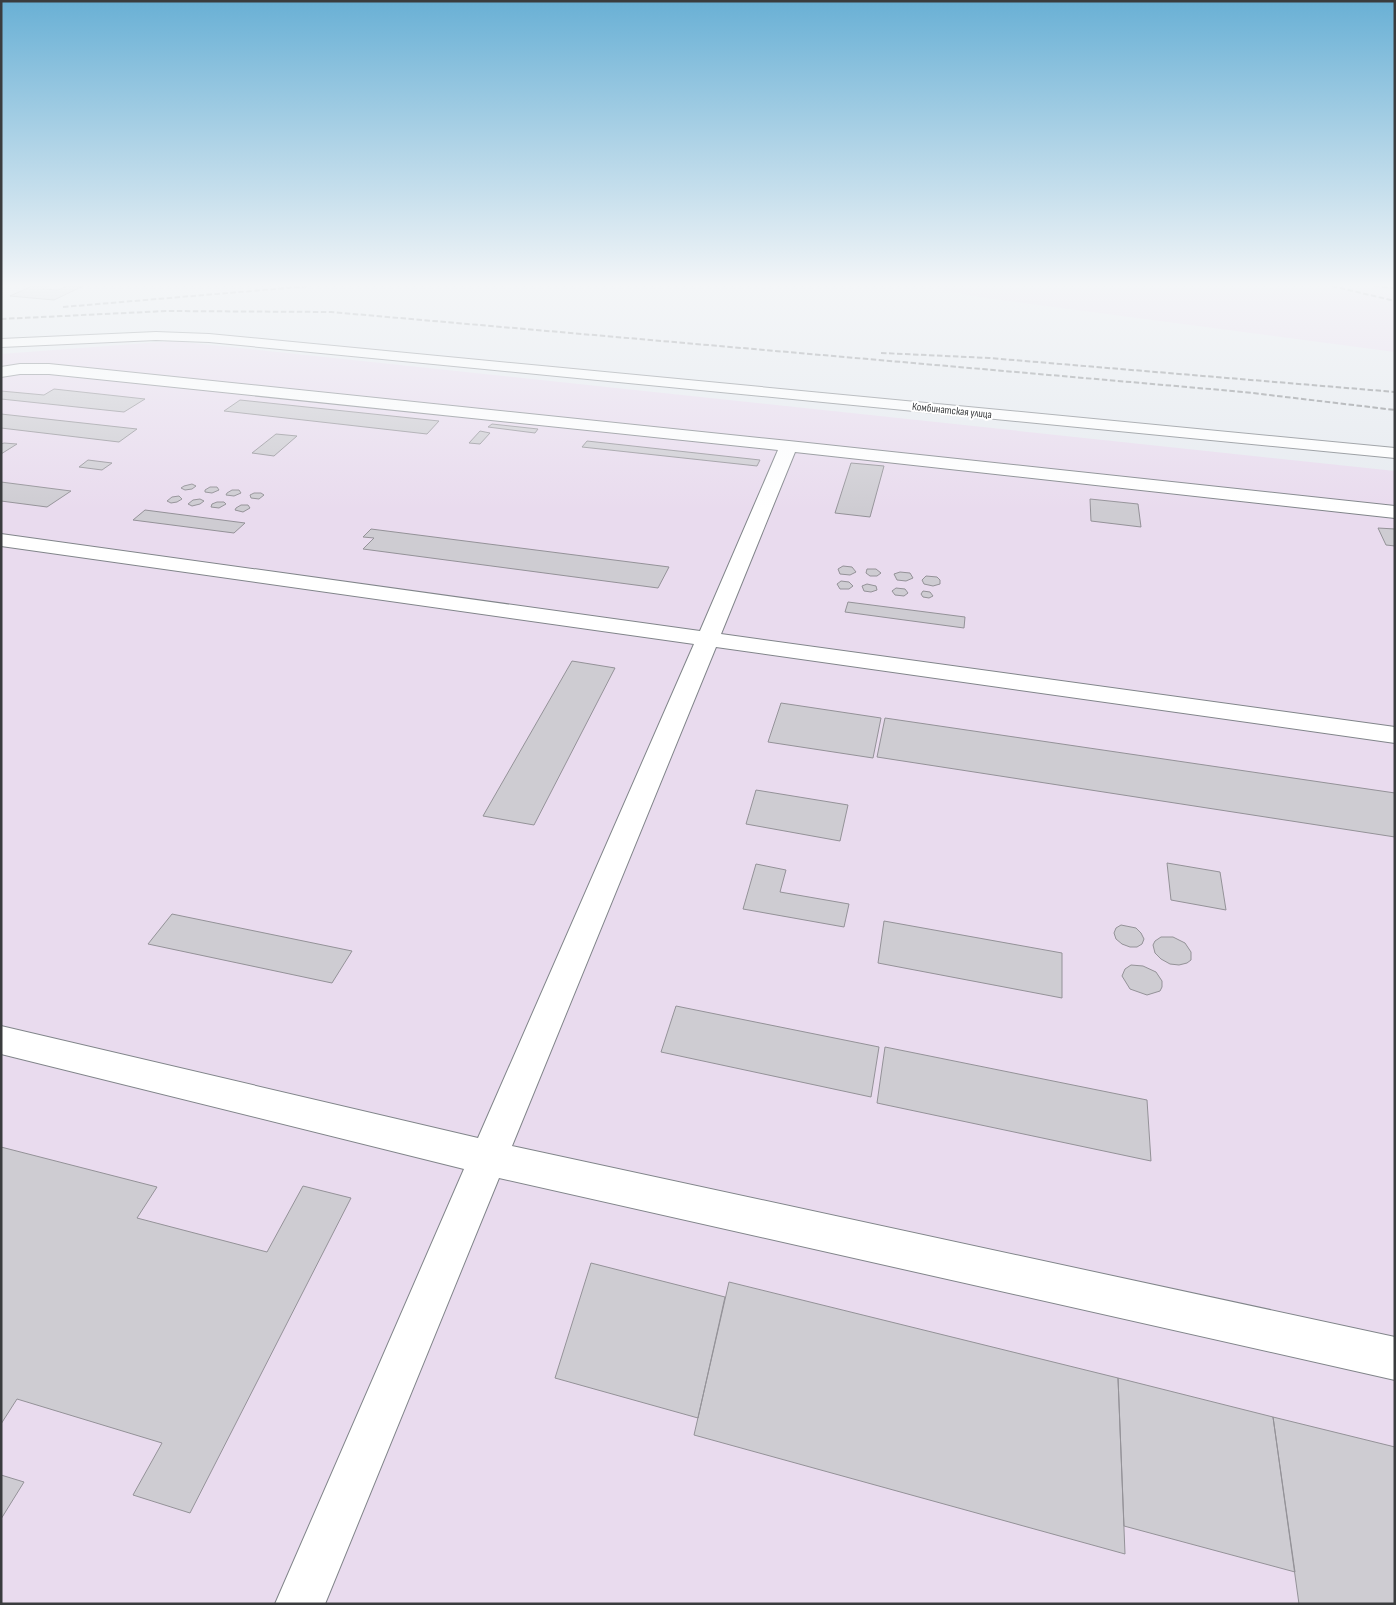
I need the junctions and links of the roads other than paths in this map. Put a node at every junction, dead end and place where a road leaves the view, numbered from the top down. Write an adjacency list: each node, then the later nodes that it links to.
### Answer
1 (447, 361): 4 (street, Комбинатская улица)
2 (1, 372): 3 (street)
3 (789, 446): 5 (street); 7 (street)
4 (1395, 453)
5 (1395, 512)
6 (1, 540): 7 (street)
7 (709, 639): 8 (street); 10 (street)
8 (1395, 735)
9 (1, 1040): 10 (street)
10 (489, 1158): 11 (street); 12 (street)
11 (1395, 1359)
12 (300, 1604)

